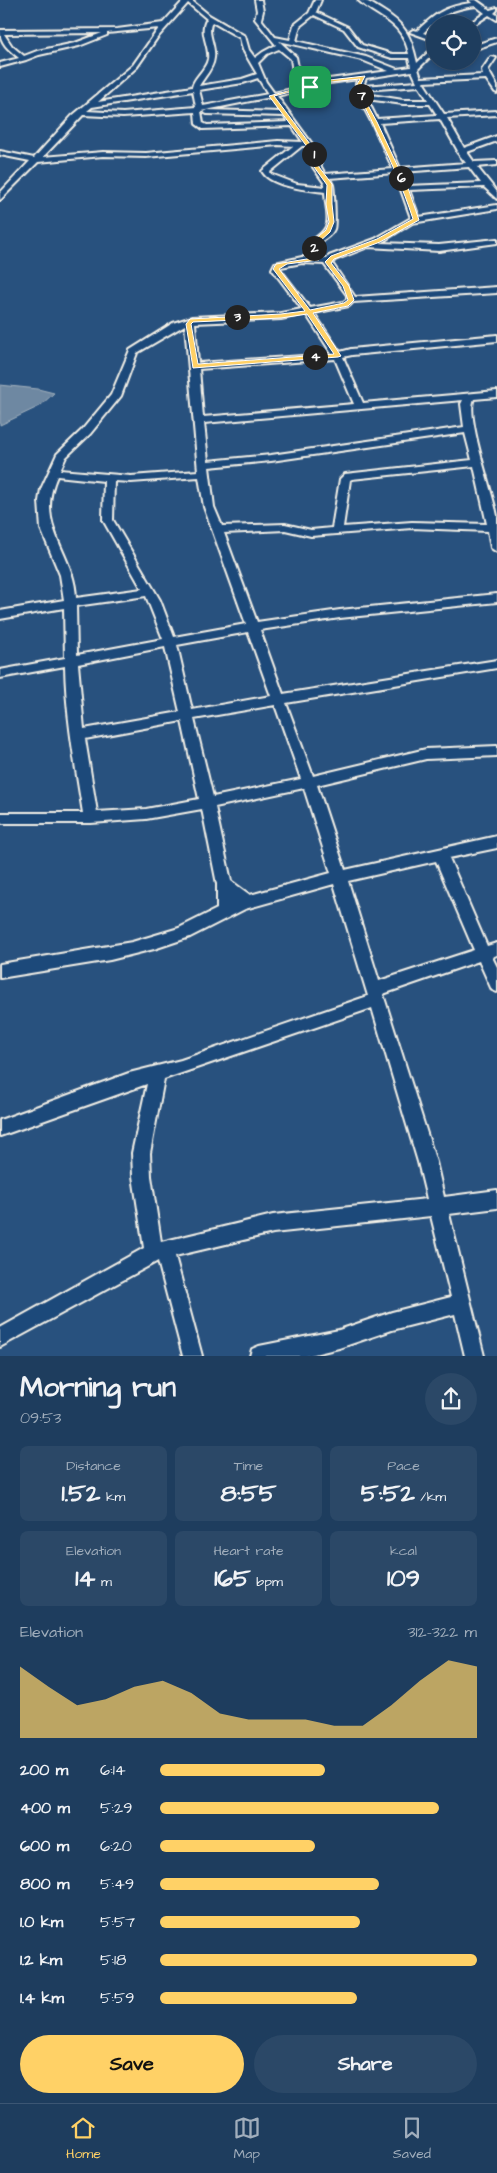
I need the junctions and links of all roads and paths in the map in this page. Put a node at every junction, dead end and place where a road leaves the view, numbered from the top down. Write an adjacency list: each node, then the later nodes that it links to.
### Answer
1 (188, 0): 13 (street); 14 (street)
2 (258, 0): 20 (street)
3 (318, 0): 7 (street)
4 (363, 0): 15 (street)
5 (475, 2): 8 (street); 18 (street)
6 (497, 9): 8 (street)
7 (314, 12): 9 (street); 10 (street)
8 (488, 13): 11 (street); 12 (street)
9 (321, 16): 10 (street); 28 (street)
10 (308, 18): 22 (street)
11 (481, 18)
12 (497, 18)
13 (210, 19): 25 (street); 40 (street)
14 (163, 28): 16 (street); 46 (street)
15 (403, 30): 18 (street); 28 (street)
16 (117, 31): 17 (street); 30 (street)
17 (0, 32): 30 (street)
18 (418, 34): 19 (street)
19 (426, 36)
20 (273, 38): 22 (street); 24 (street)
21 (497, 40): 27 (street)
22 (292, 42): 23 (street)
23 (301, 43): 24 (street); 34 (street)
24 (282, 48): 26 (street); 39 (street)
25 (249, 54): 26 (street); 31 (street)
26 (264, 54): 31 (street)
27 (484, 54): 37 (street)
28 (413, 56): 33 (street)
29 (426, 57): 33 (street)
30 (24, 58): 32 (street)
31 (254, 62): 35 (street)
32 (0, 65)
33 (415, 68): 34 (street); 38 (street)
34 (385, 70): 36 (street)
35 (260, 75): 40 (street); 43 (street)
36 (363, 77): 39 (street); 42 (street)
37 (487, 77): 38 (street); 41 (street)
38 (422, 85): 42 (street); 45 (street)
39 (310, 87): 43 (street)
40 (195, 90): 44 (street); 46 (street); 47 (street)
41 (497, 91)
42 (360, 92): 45 (street); 52 (street)
43 (271, 96): 44 (street); 50 (street)
44 (244, 100): 47 (street)
45 (432, 102): 51 (street)
46 (90, 105): 48 (street)
47 (199, 110): 48 (street); 50 (street); 53 (street)
48 (82, 112): 60 (street)
49 (497, 113): 51 (street)
50 (285, 114): 53 (street)
51 (441, 116): 52 (street); 58 (street)
52 (375, 122): 63 (street)
53 (292, 124): 56 (street)
54 (497, 138): 55 (street)
55 (485, 143): 57 (street); 58 (street)
56 (304, 144): 60 (street); 64 (street); 67 (street)
57 (497, 145)
58 (461, 152): 62 (street)
59 (0, 153): 60 (street)
60 (34, 160): 69 (street)
61 (497, 164): 62 (street)
62 (470, 165): 63 (street); 65 (street)
63 (397, 170): 64 (street); 66 (street)
64 (323, 176): 67 (street)
65 (486, 185): 66 (street); 68 (street)
66 (406, 188): 71 (street)
67 (329, 190): 74 (street)
68 (497, 197)
69 (0, 198)
70 (497, 207): 71 (street)
71 (416, 220): 73 (street)
72 (497, 241): 73 (street)
73 (367, 245): 75 (street)
74 (316, 260): 75 (street); 78 (street)
75 (328, 262): 77 (street)
76 (497, 290): 77 (street)
77 (351, 300): 78 (street)
78 (309, 312): 79 (street); 81 (street)
79 (192, 320): 82 (street); 90 (street)
80 (497, 338): 81 (street)
81 (338, 356): 82 (street); 85 (street)
82 (195, 366): 86 (street)
83 (497, 394): 84 (street)
84 (470, 397): 85 (street); 87 (street)
85 (360, 406): 86 (street)
86 (199, 420): 89 (street)
87 (469, 429): 88 (street); 89 (street)
88 (478, 462): 92 (street); 95 (street)
89 (203, 470): 91 (street); 94 (street)
90 (54, 473): 91 (street); 99 (street)
91 (109, 478): 97 (street)
92 (492, 495): 93 (street)
93 (494, 528): 95 (street); 96 (street)
94 (217, 530): 95 (street); 101 (street)
95 (337, 530)
96 (497, 548)
97 (149, 592): 99 (street); 102 (street)
98 (497, 598): 101 (street)
99 (69, 602): 100 (street); 103 (street)
100 (0, 615)
101 (252, 627): 102 (street); 106 (street)
102 (170, 642): 103 (street); 107 (street)
103 (71, 660): 105 (street); 108 (street)
104 (497, 664): 106 (street)
105 (0, 674)
106 (279, 700): 107 (street); 110 (street)
107 (187, 718): 108 (street); 111 (street)
108 (78, 736): 113 (street)
109 (497, 751): 110 (street)
110 (309, 782): 111 (street); 116 (street)
111 (207, 804): 113 (street); 117 (street)
112 (0, 818): 113 (street)
113 (91, 818)
114 (497, 842): 115 (street)
115 (440, 854): 116 (street); 120 (street)
116 (339, 876): 118 (street); 123 (street)
117 (224, 884): 118 (street); 119 (street)
118 (249, 902): 119 (street)
119 (224, 911): 121 (street)
120 (490, 951): 122 (street); 123 (street)
121 (0, 971)
122 (497, 985)
123 (375, 995): 124 (street); 127 (street)
124 (158, 1074): 125 (street); 128 (street)
125 (0, 1128)
126 (497, 1199): 127 (street)
127 (437, 1205): 128 (street); 129 (street)
128 (159, 1252): 130 (street); 131 (street)
129 (462, 1303): 132 (street); 133 (street)
130 (0, 1338)
131 (193, 1356)
132 (259, 1356)
133 (475, 1356)

